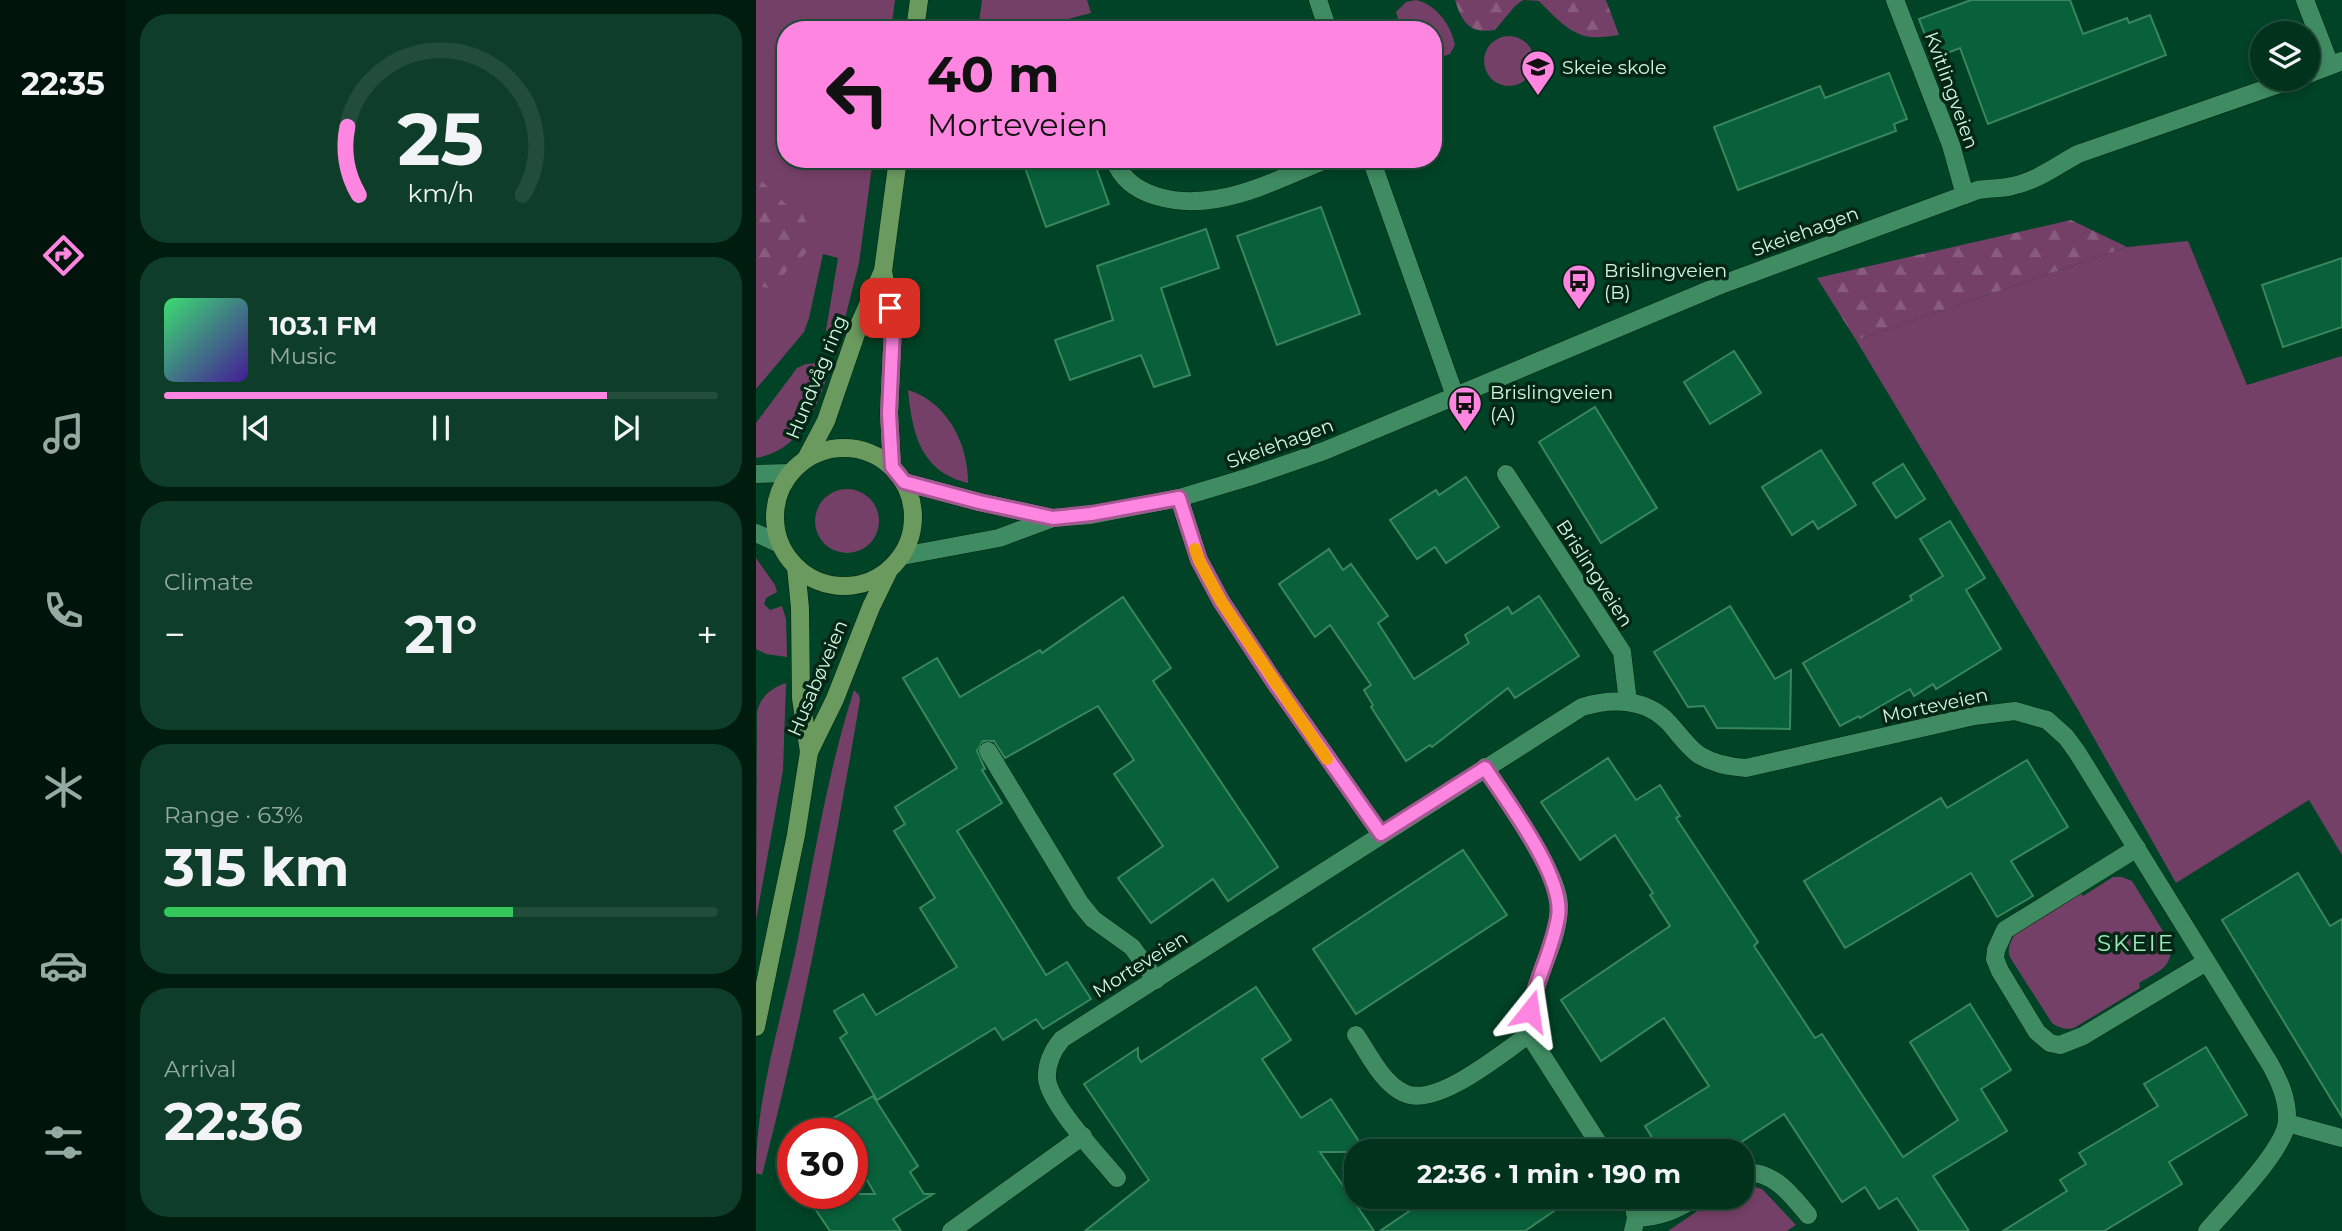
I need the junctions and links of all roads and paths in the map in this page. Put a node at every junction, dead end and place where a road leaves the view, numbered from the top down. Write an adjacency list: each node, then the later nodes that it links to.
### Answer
1 (919, 0): 5 (main road)
2 (1318, 0): 6 (street)
3 (1895, 0): 13 (street, Kvitlingveien)
4 (2305, 0): 7 (street)
5 (916, 21)
6 (1325, 21)
7 (2336, 63)
8 (2259, 91): 13 (street, Skeiehagen)
9 (897, 168): 14 (main road, Hundvåg ring)
10 (1119, 168): 11 (street)
11 (1305, 168)
12 (1374, 168): 15 (street)
13 (1965, 195): 15 (street, Skeiehagen)
14 (883, 271): 16 (main road, Hundvåg ring); 17 (main road, Hundvåg ring)
15 (1455, 396): 22 (street, Skeiehagen)
16 (806, 459): 17 (main road); 18 (main road)
17 (892, 467): 21 (main road)
18 (790, 473): 19 (street); 25 (main road)
19 (756, 474)
20 (1506, 474): 29 (street, Brislingveien)
21 (904, 482): 23 (street, Skeiehagen); 26 (main road)
22 (1179, 498): 23 (street, Skeiehagen); 33 (street)
23 (1053, 518): 26 (street, Skeiehagen)
24 (756, 533): 25 (street)
25 (780, 544): 27 (main road)
26 (902, 556): 28 (main road)
27 (796, 567): 28 (main road); 31 (main road, Husabøveien)
28 (889, 570): 31 (main road, Husabøveien)
29 (1628, 702): 32 (street, Morteveien); 34 (street, Morteveien)
30 (988, 751): 36 (street)
31 (809, 752): 37 (main road)
32 (1485, 768): 33 (street, Morteveien); 38 (street)
33 (1381, 834): 36 (street, Morteveien)
34 (2137, 848): 35 (street, Morteveien); 35 (street)
35 (2206, 962): 40 (street, Morteveien)
36 (1156, 980): 41 (street, Morteveien)
37 (756, 1027)
38 (1531, 1033): 39 (street); 43 (street)
39 (1356, 1035)
40 (2287, 1123): 42 (street); 50 (street)
41 (1083, 1136): 45 (street, Morteveien); 49 (street)
42 (2342, 1138)
43 (1596, 1139)
44 (1754, 1173): 47 (street)
45 (1117, 1178)
46 (1675, 1209): 48 (street)
47 (1808, 1215)
48 (1635, 1225)
49 (951, 1231)
50 (2207, 1231)

